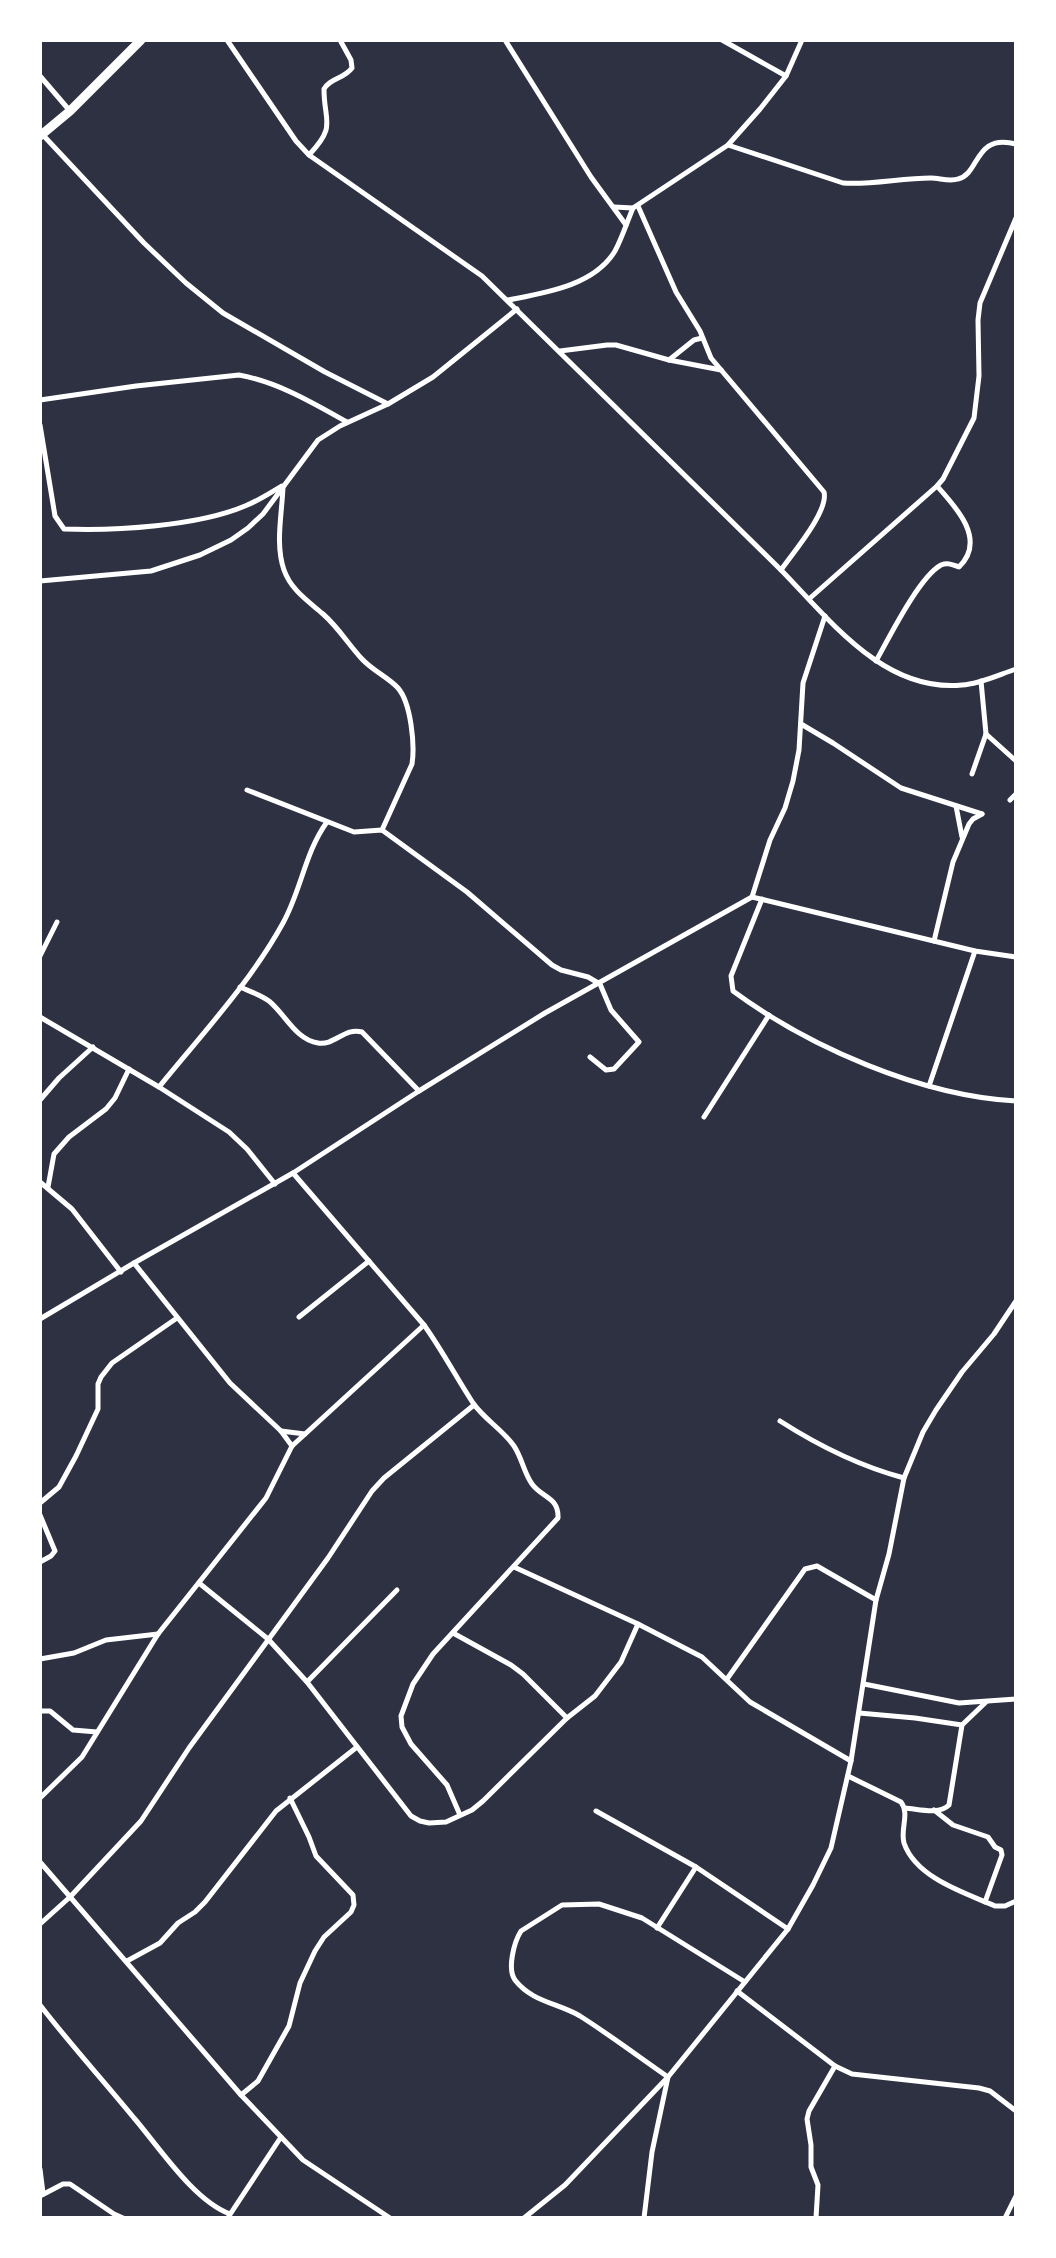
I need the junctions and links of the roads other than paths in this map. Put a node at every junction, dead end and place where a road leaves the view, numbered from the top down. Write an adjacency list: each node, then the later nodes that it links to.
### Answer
1 (141, 40): 9 (main road)
2 (227, 40): 13 (street)
3 (340, 40): 13 (street)
4 (505, 40): 14 (street)
5 (722, 40): 8 (street)
6 (802, 40): 8 (street)
7 (40, 76): 9 (street)
8 (786, 76): 12 (street)
9 (70, 111): 10 (main road)
10 (41, 135): 25 (street)
11 (1016, 144): 12 (street)
12 (728, 145): 15 (street)
13 (309, 155): 18 (street)
14 (614, 207): 15 (street); 17 (street)
15 (635, 207): 17 (street); 20 (street)
16 (1016, 218): 29 (street)
17 (626, 225): 18 (street)
18 (508, 300): 19 (street)
19 (517, 309): 21 (street); 25 (street)
20 (702, 338): 22 (street); 23 (street)
21 (560, 351): 22 (street); 30 (street)
22 (669, 360): 23 (street)
23 (723, 370): 30 (street)
24 (40, 400): 26 (street)
25 (388, 404): 26 (street)
26 (347, 423): 28 (street)
27 (40, 425): 28 (street)
28 (283, 486): 31 (street); 46 (street)
29 (937, 486): 32 (street); 34 (street)
30 (781, 570): 32 (street)
31 (40, 581)
32 (809, 599): 33 (street)
33 (825, 616): 34 (street); 37 (street)
34 (876, 662): 36 (street)
35 (1016, 669): 36 (street)
36 (981, 681): 38 (street)
37 (801, 724): 44 (street); 48 (street)
38 (986, 734): 39 (street); 40 (street)
39 (1016, 761)
40 (972, 774)
41 (247, 790): 45 (street)
42 (1016, 794): 43 (street)
43 (1010, 800)
44 (956, 806): 47 (street); 47 (street)
45 (327, 822): 46 (street); 56 (street)
46 (382, 830): 55 (street)
47 (963, 839): 51 (street)
48 (752, 897): 49 (street); 55 (street)
49 (762, 899): 51 (street); 57 (street)
50 (57, 922): 53 (street)
51 (934, 941): 52 (street)
52 (975, 951): 54 (street); 62 (street)
53 (40, 956)
54 (1016, 957)
55 (600, 984): 60 (street); 64 (street)
56 (240, 987): 63 (street); 64 (street)
57 (769, 1015): 62 (street); 67 (street)
58 (40, 1017): 59 (street)
59 (93, 1047): 61 (street); 65 (street)
60 (590, 1057)
61 (129, 1069): 63 (street); 71 (street)
62 (929, 1086): 66 (street)
63 (159, 1087): 70 (street)
64 (419, 1091): 68 (street)
65 (40, 1100)
66 (1016, 1101)
67 (704, 1117)
68 (293, 1173): 70 (street); 72 (street)
69 (40, 1182): 71 (street)
70 (275, 1184): 73 (street)
71 (48, 1187): 74 (street)
72 (369, 1262): 76 (street); 79 (street)
73 (135, 1263): 74 (street); 77 (street)
74 (121, 1272): 78 (street)
75 (1016, 1301): 85 (street)
76 (299, 1317)
77 (177, 1318): 82 (street); 86 (street)
78 (40, 1319)
79 (424, 1325): 80 (street); 83 (street)
80 (474, 1405): 89 (street); 96 (street)
81 (780, 1421): 85 (street)
82 (281, 1431): 83 (street); 84 (street)
83 (305, 1434): 84 (street)
84 (292, 1446): 90 (street)
85 (904, 1478): 92 (street)
86 (40, 1503)
87 (40, 1515): 88 (street)
88 (40, 1562)
89 (514, 1568): 93 (street); 94 (street)
90 (199, 1583): 95 (street); 96 (street)
91 (396, 1590): 99 (street)
92 (876, 1600): 98 (street); 100 (street)
93 (638, 1624): 98 (street); 105 (street)
94 (453, 1633): 105 (street); 116 (street)
95 (158, 1634): 97 (street); 107 (street)
96 (268, 1639): 99 (street); 119 (street)
97 (40, 1659)
98 (727, 1679): 109 (street)
99 (307, 1682): 108 (street)
100 (864, 1684): 102 (street); 104 (street)
101 (1016, 1700): 102 (street)
102 (986, 1702): 106 (street)
103 (40, 1711): 107 (street)
104 (859, 1713): 106 (street); 109 (street)
105 (567, 1718): 116 (street)
106 (962, 1725): 114 (street)
107 (97, 1732): 111 (street)
108 (357, 1747): 112 (street); 116 (street)
109 (851, 1761): 110 (street)
110 (848, 1776): 113 (street); 124 (street)
111 (40, 1798)
112 (290, 1798): 125 (street); 131 (street)
113 (905, 1808): 114 (street); 121 (street)
114 (933, 1810): 121 (street)
115 (596, 1811): 118 (street)
116 (460, 1815)
117 (40, 1862): 119 (street)
118 (696, 1867): 123 (street); 124 (street)
119 (70, 1897): 122 (street); 125 (street)
120 (1016, 1901): 121 (street)
121 (985, 1902)
122 (40, 1924)
123 (657, 1928): 126 (street); 130 (street)
124 (788, 1929): 126 (street)
125 (127, 1961): 131 (street)
126 (745, 1982): 127 (street)
127 (737, 1991): 129 (street); 130 (street)
128 (40, 2005): 137 (street)
129 (835, 2066): 132 (street); 142 (street)
130 (668, 2077): 140 (street); 141 (street)
131 (241, 2095): 133 (street)
132 (1016, 2111)
133 (281, 2137): 137 (street); 139 (street)
134 (40, 2169): 135 (street)
135 (42, 2195): 138 (street)
136 (1016, 2196): 143 (street)
137 (229, 2216)
138 (123, 2217)
139 (390, 2217)
140 (524, 2217)
141 (644, 2217)
142 (816, 2217)
143 (1005, 2217)

